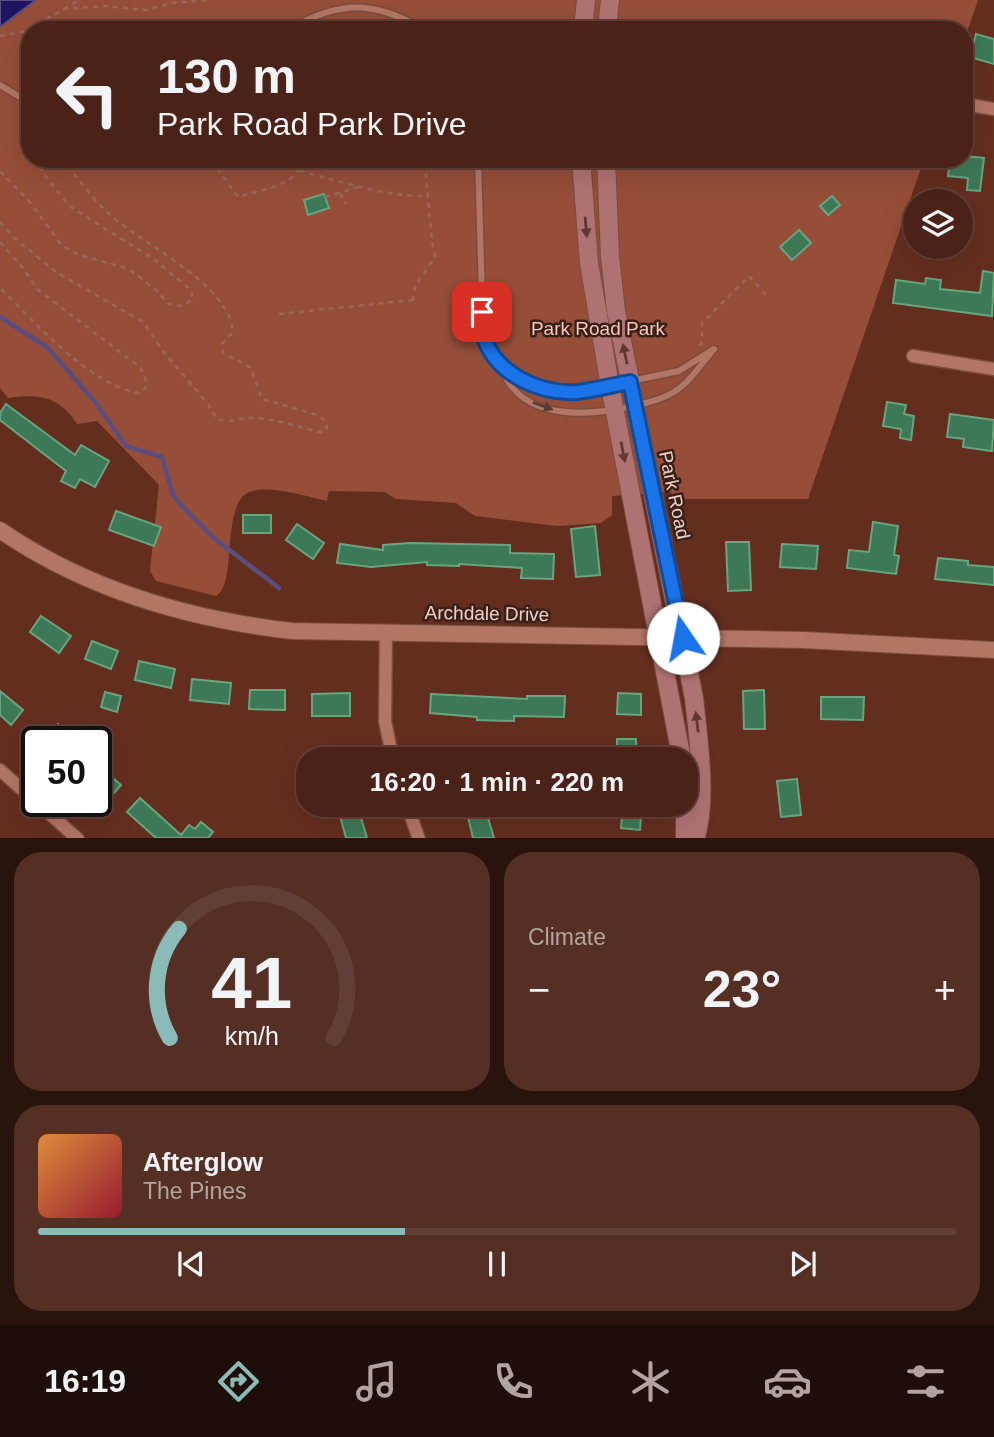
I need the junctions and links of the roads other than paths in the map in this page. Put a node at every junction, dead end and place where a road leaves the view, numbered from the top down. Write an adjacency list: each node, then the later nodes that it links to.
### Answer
1 (586, 0): 5 (main road)
2 (610, 0): 6 (main road)
3 (304, 21): 4 (lane)
4 (408, 21)
5 (584, 21)
6 (608, 21)
7 (0, 85): 8 (lane)
8 (21, 98)
9 (973, 106): 10 (street)
10 (994, 109)
11 (478, 168): 15 (lane)
12 (582, 168): 18 (main road, one-way to 18)
13 (606, 168): 17 (main road, Park Road, one-way to 13)
14 (913, 356): 16 (street)
15 (497, 359): 18 (lane); 20 (lane, one-way to 20)
16 (994, 369)
17 (630, 382): 18 (lane); 19 (main road, Park Road); 19 (lane)
18 (610, 386): 20 (main road)
19 (635, 405): 20 (lane); 24 (main road, Park Road)
20 (614, 409): 23 (main road, one-way to 23)
21 (0, 530): 22 (street, Archdale Drive)
22 (386, 632): 23 (street, Archdale Drive); 26 (street)
23 (660, 638): 24 (street, Archdale Drive); 27 (main road)
24 (683, 638): 25 (street, Archdale Drive); 34 (main road, Park Road, one-way to 24)
25 (994, 650)
26 (390, 747)
27 (680, 747)
28 (0, 771): 31 (street)
29 (411, 817): 32 (street)
30 (685, 817): 33 (main road)
31 (78, 838)
32 (419, 838)
33 (685, 838)
34 (695, 838)

